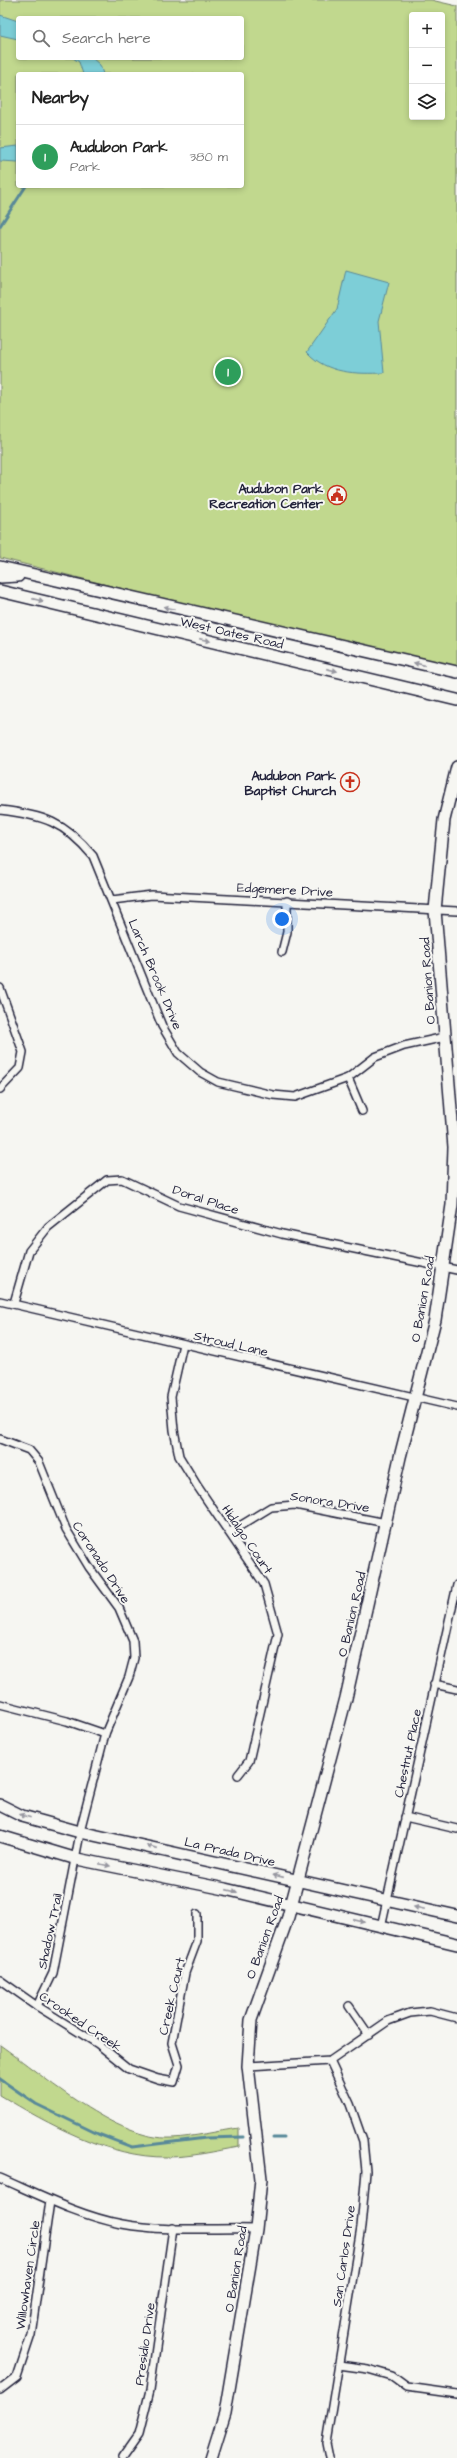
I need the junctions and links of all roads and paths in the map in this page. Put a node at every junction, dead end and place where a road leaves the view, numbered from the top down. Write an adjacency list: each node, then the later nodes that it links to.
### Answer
1 (0, 567): 3 (main road, West Oates Road)
2 (0, 577): 3 (main road)
3 (56, 582): 5 (main road, West Oates Road, one-way to 3)
4 (0, 591): 6 (main road, West Oates Road, one-way to 6)
5 (457, 672)
6 (457, 700)
7 (457, 767): 11 (main road, O Banion Road)
8 (0, 810): 9 (street, Larch Brook Drive)
9 (112, 900): 10 (street, Edgemere Drive); 16 (street, Larch Brook Drive)
10 (287, 901): 11 (street, Edgemere Drive); 13 (street)
11 (436, 910): 12 (street, Edgemere Drive); 15 (main road, O Banion Road)
12 (457, 911)
13 (282, 952)
14 (0, 988): 17 (street)
15 (445, 1037): 16 (street, Larch Brook Drive); 19 (main road, O Banion Road)
16 (348, 1078): 18 (street)
17 (0, 1089)
18 (362, 1111)
19 (455, 1147): 20 (main road, O Banion Road)
20 (443, 1267): 21 (street, Doral Place); 23 (street, Doral Place); 25 (main road, O Banion Road)
21 (457, 1270)
22 (0, 1301): 23 (street, Stroud Lane)
23 (14, 1303): 24 (street, Stroud Lane)
24 (183, 1344): 25 (street, Stroud Lane); 29 (street, Hidalgo Court)
25 (416, 1397): 26 (street, Stroud Lane); 28 (main road, O Banion Road)
26 (457, 1407)
27 (0, 1439): 34 (street, Coronado Drive)
28 (386, 1522): 29 (street, Sonora Drive); 42 (main road, O Banion Road)
29 (230, 1532): 35 (street, Hidalgo Court)
30 (457, 1585): 31 (street, Chestnut Place)
31 (434, 1684): 32 (street); 37 (street, Chestnut Place)
32 (457, 1689)
33 (0, 1704): 34 (street)
34 (105, 1734): 39 (street, Coronado Drive)
35 (238, 1776)
36 (0, 1805): 39 (main road, La Prada Drive, one-way to 36)
37 (405, 1817): 38 (street); 43 (street, Chestnut Place)
38 (457, 1829)
39 (80, 1832): 41 (street, Coronado Drive); 42 (main road, La Prada Drive, one-way to 39)
40 (0, 1836): 41 (main road)
41 (77, 1859): 44 (main road, one-way to 44); 50 (street, Shadow Trail)
42 (298, 1881): 43 (main road, La Prada Drive); 44 (main road, O Banion Road)
43 (386, 1901): 46 (main road, La Prada Drive, one-way to 43); 47 (street, Chestnut Place)
44 (291, 1905): 47 (main road, one-way to 47); 55 (main road, O Banion Road)
45 (196, 1914): 56 (street, Creek Court)
46 (457, 1916)
47 (382, 1927): 48 (main road)
48 (457, 1944)
49 (0, 1980): 50 (street, Crooked Creek)
50 (36, 2006): 56 (street, Crooked Creek)
51 (349, 2006): 53 (street)
52 (457, 2018): 53 (street)
53 (368, 2035): 54 (street)
54 (330, 2062): 55 (street); 61 (street, San Carlos Drive)
55 (248, 2066): 60 (main road, O Banion Road)
56 (174, 2082)
57 (0, 2178): 58 (street)
58 (50, 2200): 59 (street); 62 (street, Willowhaven Circle)
59 (173, 2228): 60 (street); 64 (street, Presidio Drive)
60 (256, 2229): 65 (main road, O Banion Road)
61 (339, 2365): 63 (street); 66 (street, San Carlos Drive)
62 (0, 2390)
63 (457, 2394)
64 (122, 2458)
65 (211, 2458)
66 (329, 2458)

